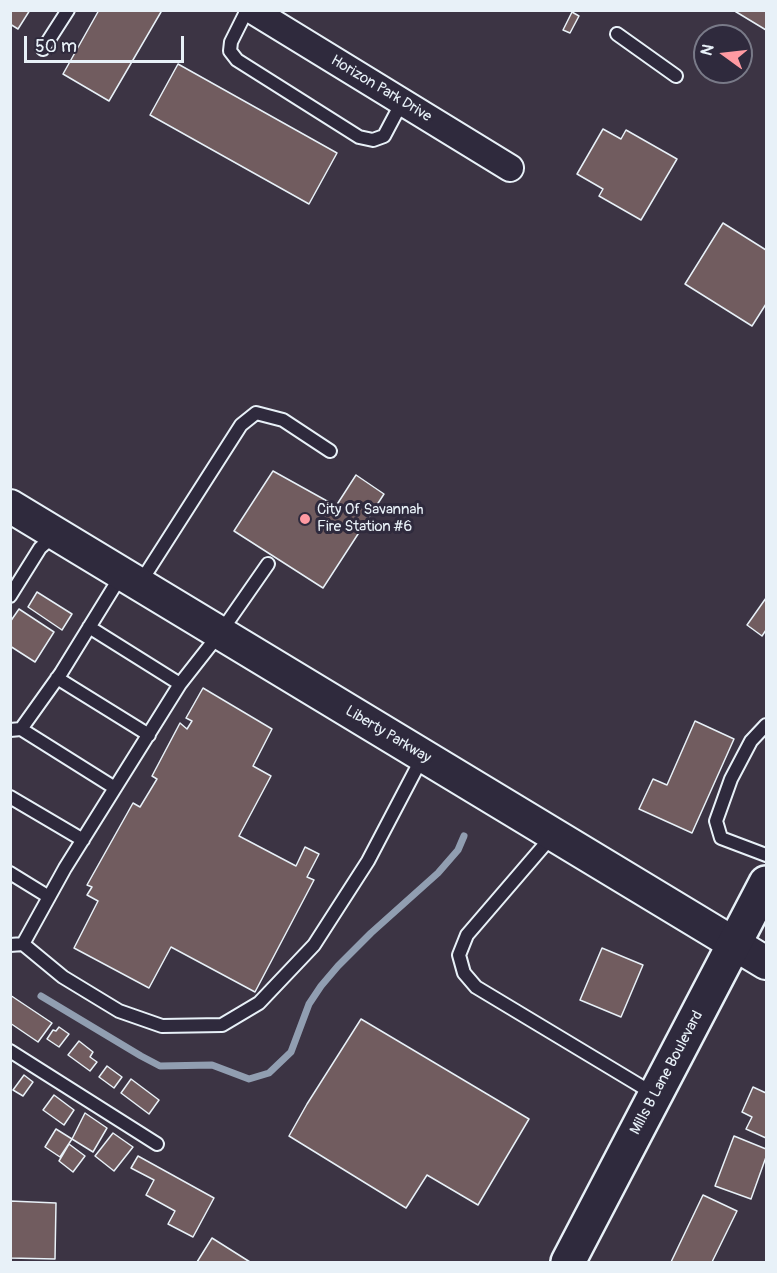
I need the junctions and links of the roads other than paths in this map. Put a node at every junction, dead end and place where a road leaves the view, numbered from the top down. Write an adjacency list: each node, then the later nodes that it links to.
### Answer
1 (68, 10): 5 (lane)
2 (246, 10): 7 (lane)
3 (252, 10): 7 (street, Horizon Park Drive)
4 (617, 34): 6 (lane)
5 (44, 49)
6 (676, 76)
7 (402, 102): 8 (street, Horizon Park Drive)
8 (510, 168)
9 (330, 451): 13 (lane)
10 (10, 506): 11 (street, Liberty Parkway)
11 (57, 534): 13 (street, Liberty Parkway); 14 (lane)
12 (268, 564): 16 (lane)
13 (131, 579): 15 (lane); 16 (street, Liberty Parkway)
14 (10, 596)
15 (89, 627): 17 (lane); 18 (lane)
16 (220, 633): 18 (lane); 22 (street, Liberty Parkway)
17 (57, 678): 20 (lane); 21 (lane)
18 (180, 684): 21 (lane)
19 (766, 725): 27 (lane)
20 (16, 730): 23 (lane)
21 (148, 735): 23 (lane)
22 (423, 756): 25 (street, Liberty Parkway); 31 (lane)
23 (115, 788): 26 (lane)
24 (10, 797): 26 (lane)
25 (553, 835): 32 (street, Liberty Parkway); 35 (lane)
26 (83, 840): 30 (lane)
27 (766, 855)
28 (10, 873): 30 (lane)
29 (766, 883): 32 (main road, Mills B Lane Boulevard)
30 (49, 897): 31 (lane)
31 (17, 944)
32 (734, 944): 33 (street, Liberty Parkway); 35 (main road, Mills B Lane Boulevard)
33 (766, 963)
34 (10, 1051): 36 (lane)
35 (656, 1095): 37 (main road, Mills B Lane Boulevard)
36 (157, 1144)
37 (568, 1263)

